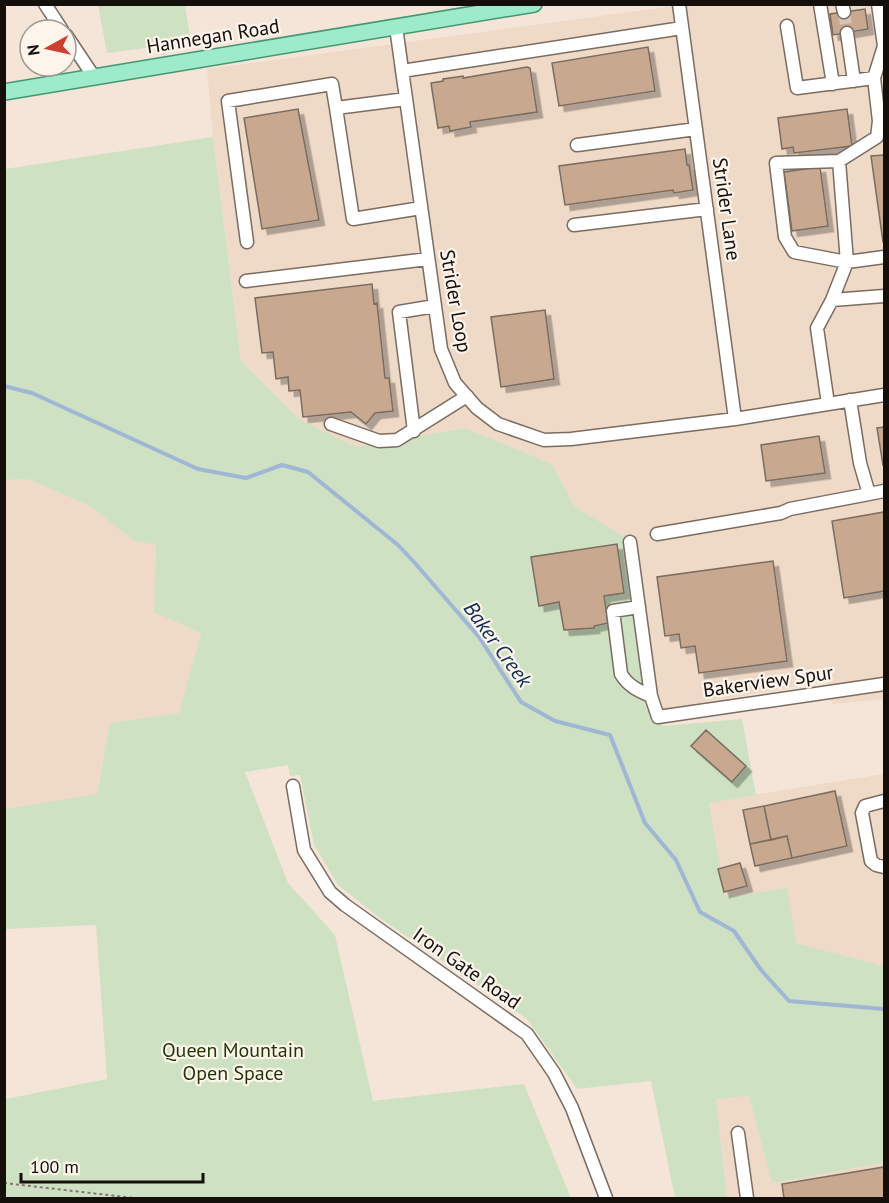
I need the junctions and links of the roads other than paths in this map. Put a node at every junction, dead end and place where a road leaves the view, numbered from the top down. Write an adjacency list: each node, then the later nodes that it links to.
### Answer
1 (45, 4): 6 (street)
2 (534, 4): 8 (main road, Hannegan Road)
3 (679, 4): 9 (street, Strider Lane)
4 (820, 4): 17 (street)
5 (879, 4): 11 (street)
6 (54, 18)
7 (787, 26): 17 (street)
8 (396, 27): 13 (street, Strider Loop); 14 (main road, Hannegan Road)
9 (682, 28): 13 (street); 22 (street, Strider Lane)
10 (847, 33): 16 (street)
11 (884, 52): 15 (street)
12 (78, 53): 14 (street)
13 (402, 71): 19 (street, Strider Loop)
14 (94, 77): 18 (main road, Hannegan Road)
15 (874, 78): 16 (street); 21 (street)
16 (854, 81): 17 (street)
17 (833, 84)
18 (4, 92)
19 (406, 99): 20 (street); 25 (street, Strider Loop)
20 (336, 108): 25 (street); 28 (street)
21 (882, 120): 24 (street)
22 (696, 129): 23 (street); 26 (street, Strider Lane)
23 (577, 145)
24 (839, 161): 31 (street); 31 (street)
25 (421, 208): 30 (street, Strider Loop)
26 (707, 209): 27 (street); 40 (street, Strider Lane)
27 (574, 225)
28 (247, 242)
29 (885, 257): 31 (street)
30 (428, 259): 32 (street); 35 (street, Strider Loop)
31 (847, 262): 34 (street)
32 (246, 281)
33 (885, 296): 34 (street)
34 (832, 300): 39 (street)
35 (435, 306): 37 (street, Strider Loop); 42 (street)
36 (885, 395): 38 (street, Strider Loop)
37 (467, 396): 40 (street, Strider Loop); 42 (street)
38 (850, 400): 39 (street, Strider Loop); 44 (street)
39 (828, 404): 40 (street, Strider Loop)
40 (735, 419)
41 (332, 424): 42 (street)
42 (414, 431)
43 (885, 491): 44 (street)
44 (869, 494): 45 (street)
45 (657, 534)
46 (630, 542): 47 (street)
47 (639, 607): 49 (street); 49 (street)
48 (885, 684): 49 (street, Bakerview Spur)
49 (651, 696)
50 (293, 786): 54 (street, Iron Gate Road)
51 (885, 801): 52 (street)
52 (885, 867)
53 (738, 1133): 55 (street)
54 (606, 1198)
55 (747, 1198)

